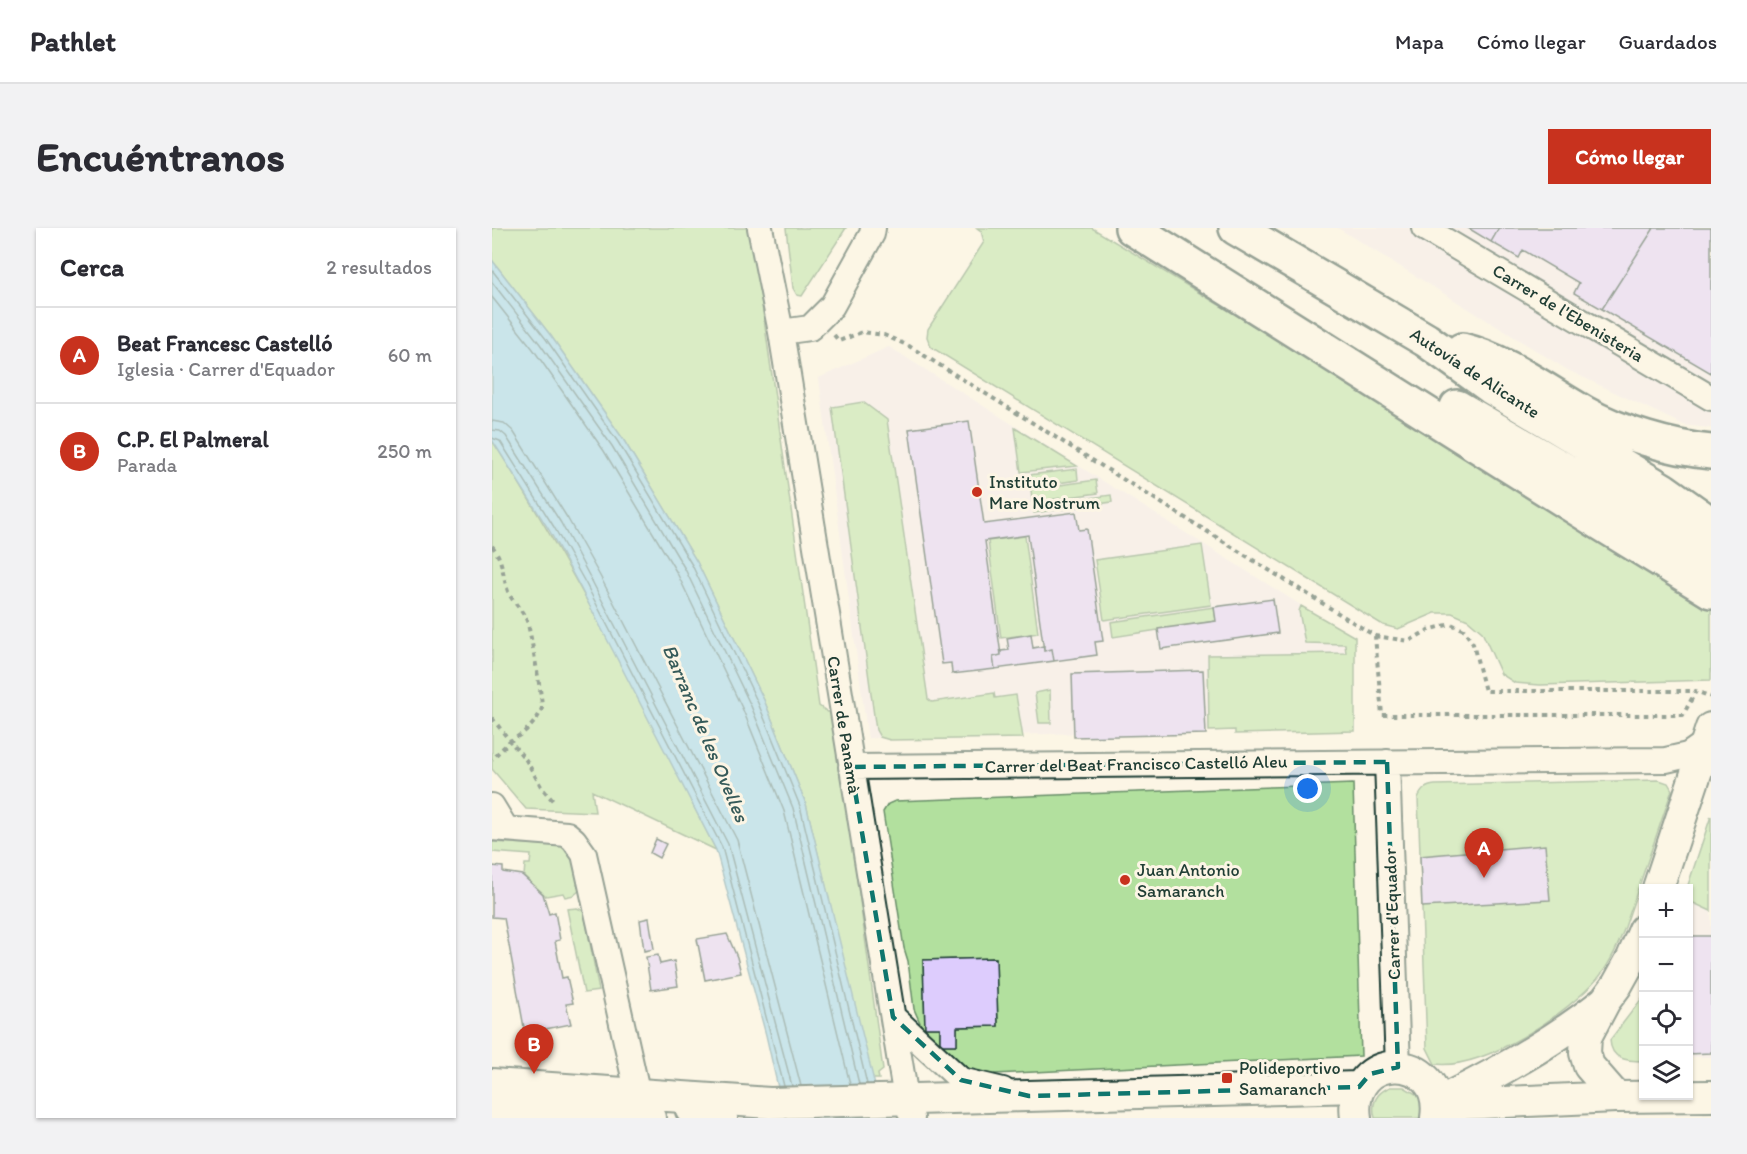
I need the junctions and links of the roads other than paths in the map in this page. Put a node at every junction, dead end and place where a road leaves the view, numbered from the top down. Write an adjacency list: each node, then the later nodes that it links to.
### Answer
1 (760, 228): 7 (street, Carrer de Panamà)
2 (873, 228): 7 (street)
3 (1132, 228): 6 (highway)
4 (1236, 228): 8 (highway, Autovía de Alicante)
5 (1424, 228): 9 (street, Carrer de l'Ebenisteria)
6 (1163, 246): 14 (highway); 15 (highway)
7 (781, 332): 18 (street, Carrer de Panamà)
8 (1426, 340): 10 (highway); 11 (highway, Autovía de Alicante)
9 (1711, 398)
10 (1711, 452)
11 (1663, 490): 12 (highway); 13 (highway, Autovía de Alicante)
12 (1711, 515)
13 (1711, 524)
14 (1711, 555)
15 (1711, 591)
16 (1708, 736): 17 (street, Carrer del Beat Francisco Castelló Aleu); 21 (street)
17 (1387, 762): 18 (street, Carrer del Beat Francisco Castelló Aleu); 25 (street, Carrer d'Equador)
18 (851, 767): 24 (street, Carrer de Panamà)
19 (492, 806): 20 (street)
20 (499, 829): 32 (street)
21 (1659, 884)
22 (1641, 938): 23 (street)
23 (1605, 1001): 30 (street); 34 (street)
24 (893, 1017): 28 (street); 33 (street, Carrer de Panamà)
25 (1398, 1067): 27 (street); 34 (street)
26 (492, 1084): 32 (street)
27 (1359, 1088): 28 (street); 36 (street)
28 (1029, 1096): 33 (street)
29 (1711, 1096): 30 (street)
30 (1616, 1097): 34 (street)
31 (492, 1107): 32 (street)
32 (644, 1107): 33 (street); 35 (street)
33 (909, 1108)
34 (1438, 1108)
35 (725, 1118)
36 (1356, 1118)

